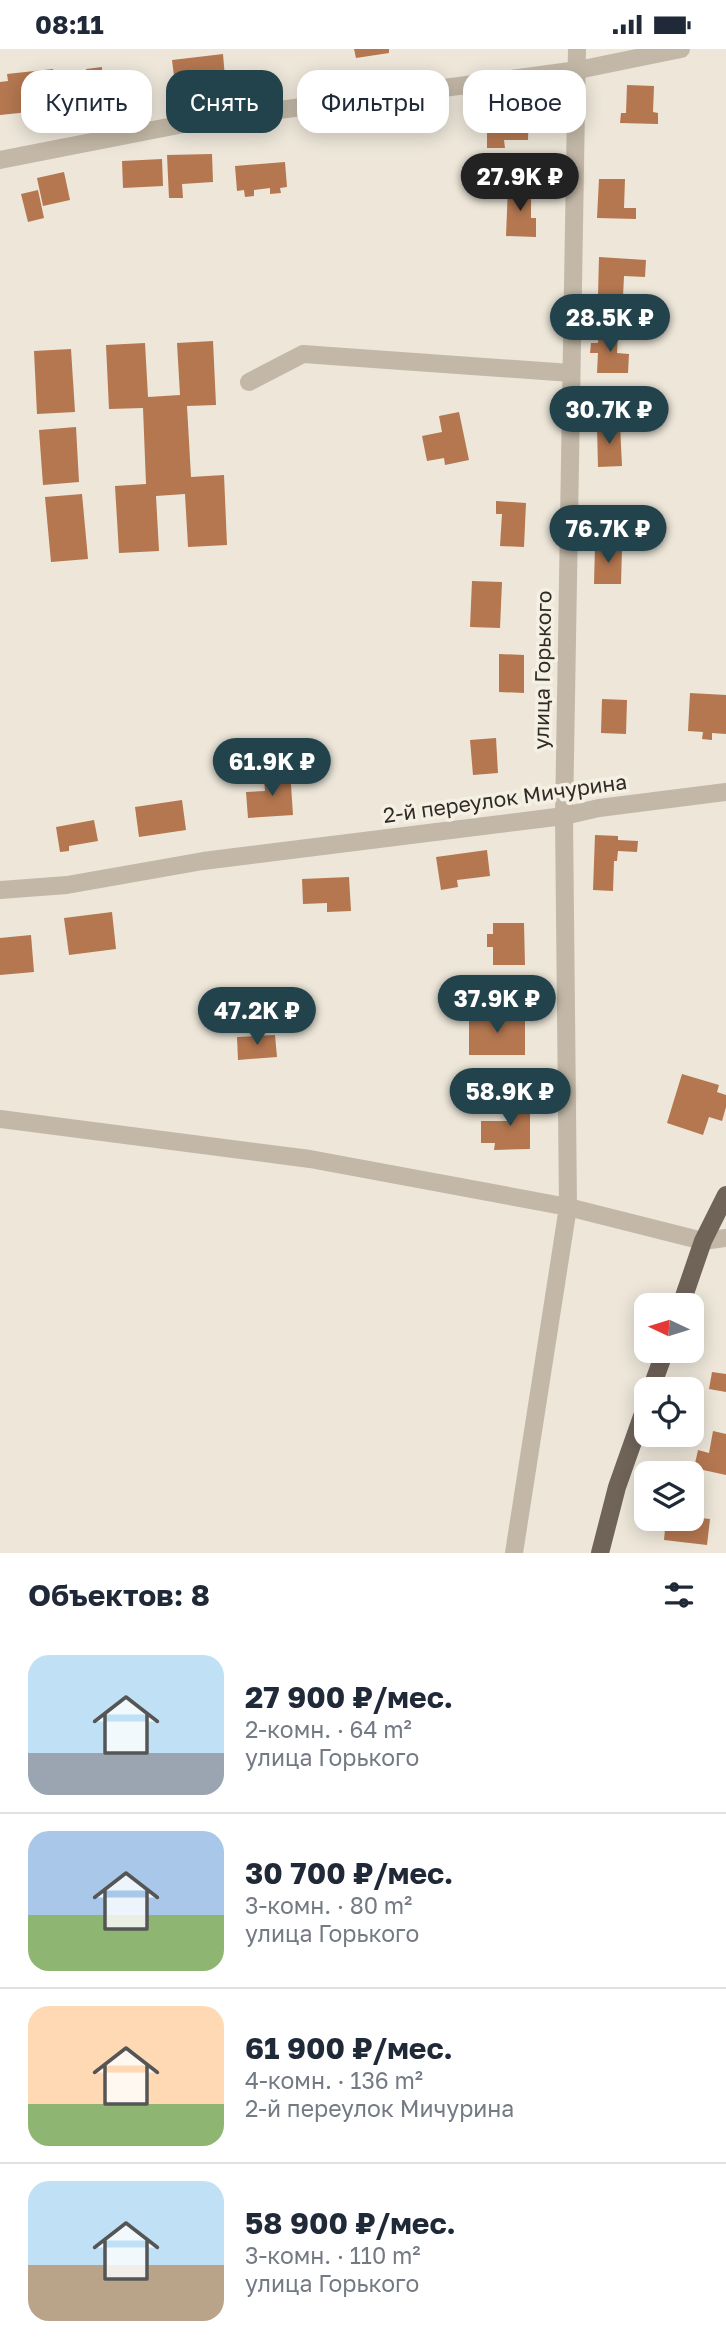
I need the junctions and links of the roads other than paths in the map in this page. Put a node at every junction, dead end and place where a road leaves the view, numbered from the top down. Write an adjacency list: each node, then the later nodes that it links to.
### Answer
1 (578, 49): 3 (street, улица Горького)
2 (681, 49): 4 (street)
3 (578, 70)
4 (583, 70)
5 (463, 86): 7 (street)
6 (577, 133): 8 (street, улица Горького)
7 (0, 160)
8 (571, 373): 9 (street); 11 (street, улица Горького)
9 (249, 383)
10 (726, 792): 11 (street, 2-й переулок Мичурина)
11 (564, 816): 12 (street, 2-й переулок Мичурина); 15 (street, улица Горького)
12 (0, 890)
13 (0, 1119): 15 (street)
14 (726, 1195): 17 (main road)
15 (568, 1207): 17 (street); 20 (street, улица Горького)
16 (726, 1238): 17 (street)
17 (703, 1241): 18 (main road)
18 (685, 1293)
19 (634, 1439): 21 (main road)
20 (514, 1553)
21 (600, 1553)

